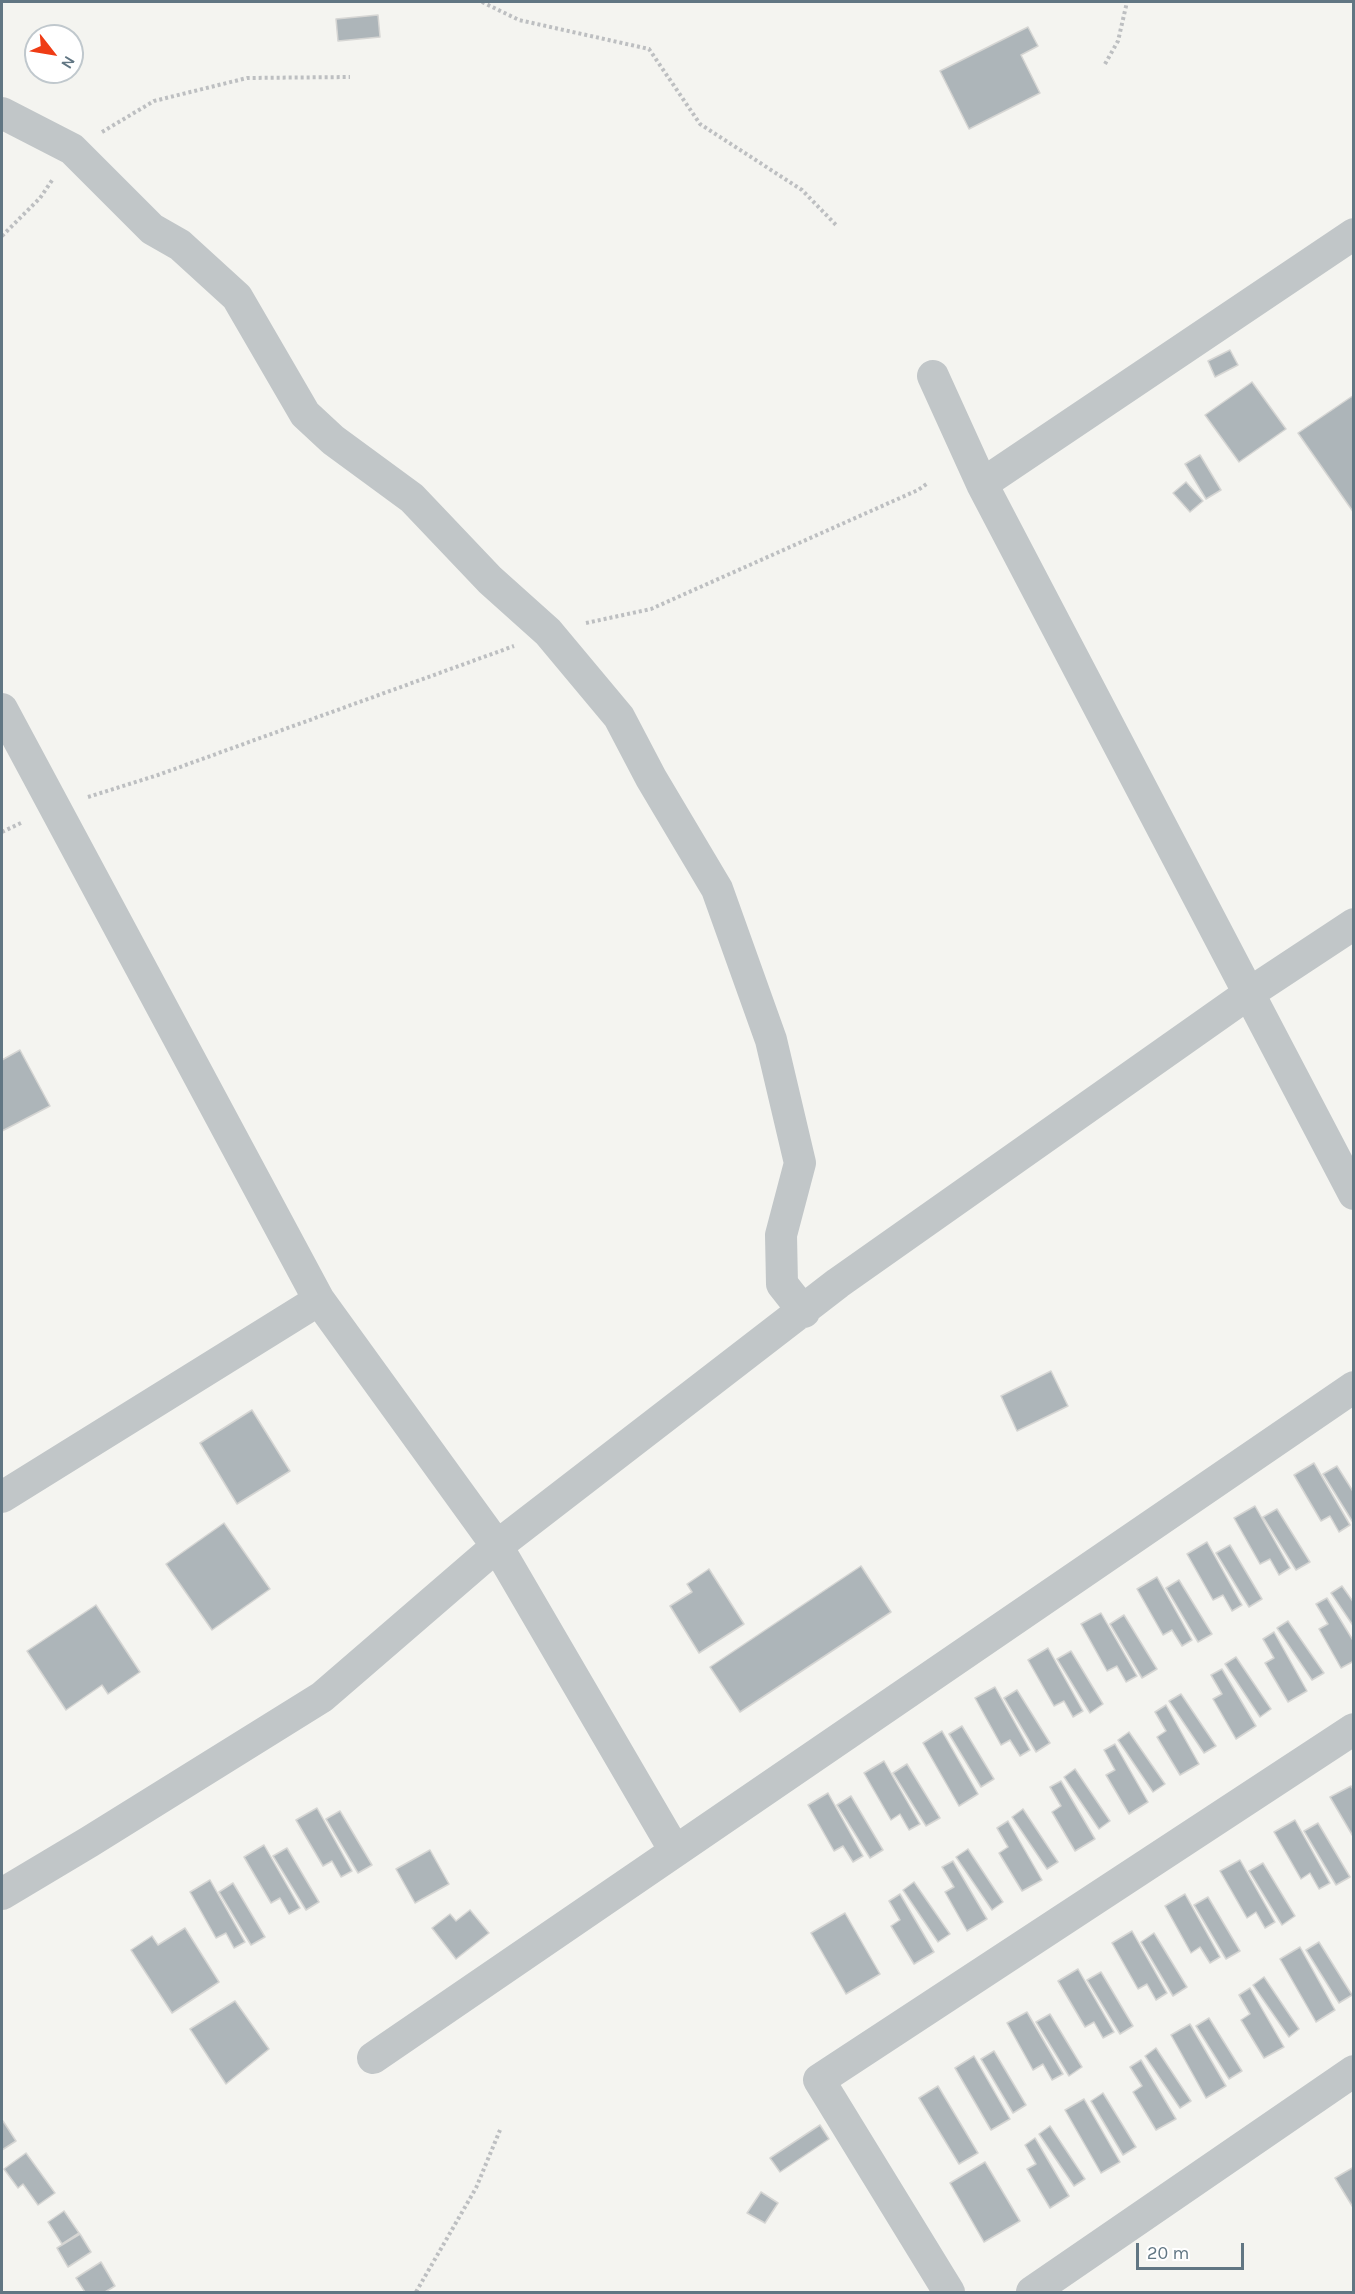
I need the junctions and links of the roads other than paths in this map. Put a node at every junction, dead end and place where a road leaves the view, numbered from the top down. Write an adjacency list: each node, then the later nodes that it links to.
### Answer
1 (2, 113): 10 (street)
2 (1353, 234): 4 (street)
3 (933, 376): 4 (street)
4 (982, 484): 7 (street)
5 (2, 709): 9 (street)
6 (1353, 924): 7 (street)
7 (1248, 993): 8 (street); 10 (street)
8 (1353, 1194)
9 (319, 1300): 12 (street); 13 (street)
10 (804, 1312): 13 (street)
11 (1353, 1387): 15 (street)
12 (2, 1497)
13 (497, 1546): 15 (street); 16 (street)
14 (1353, 1729): 19 (street)
15 (675, 1851): 17 (street)
16 (2, 1894)
17 (373, 2058)
18 (1353, 2071): 20 (street)
19 (949, 2292)
20 (1032, 2292)

